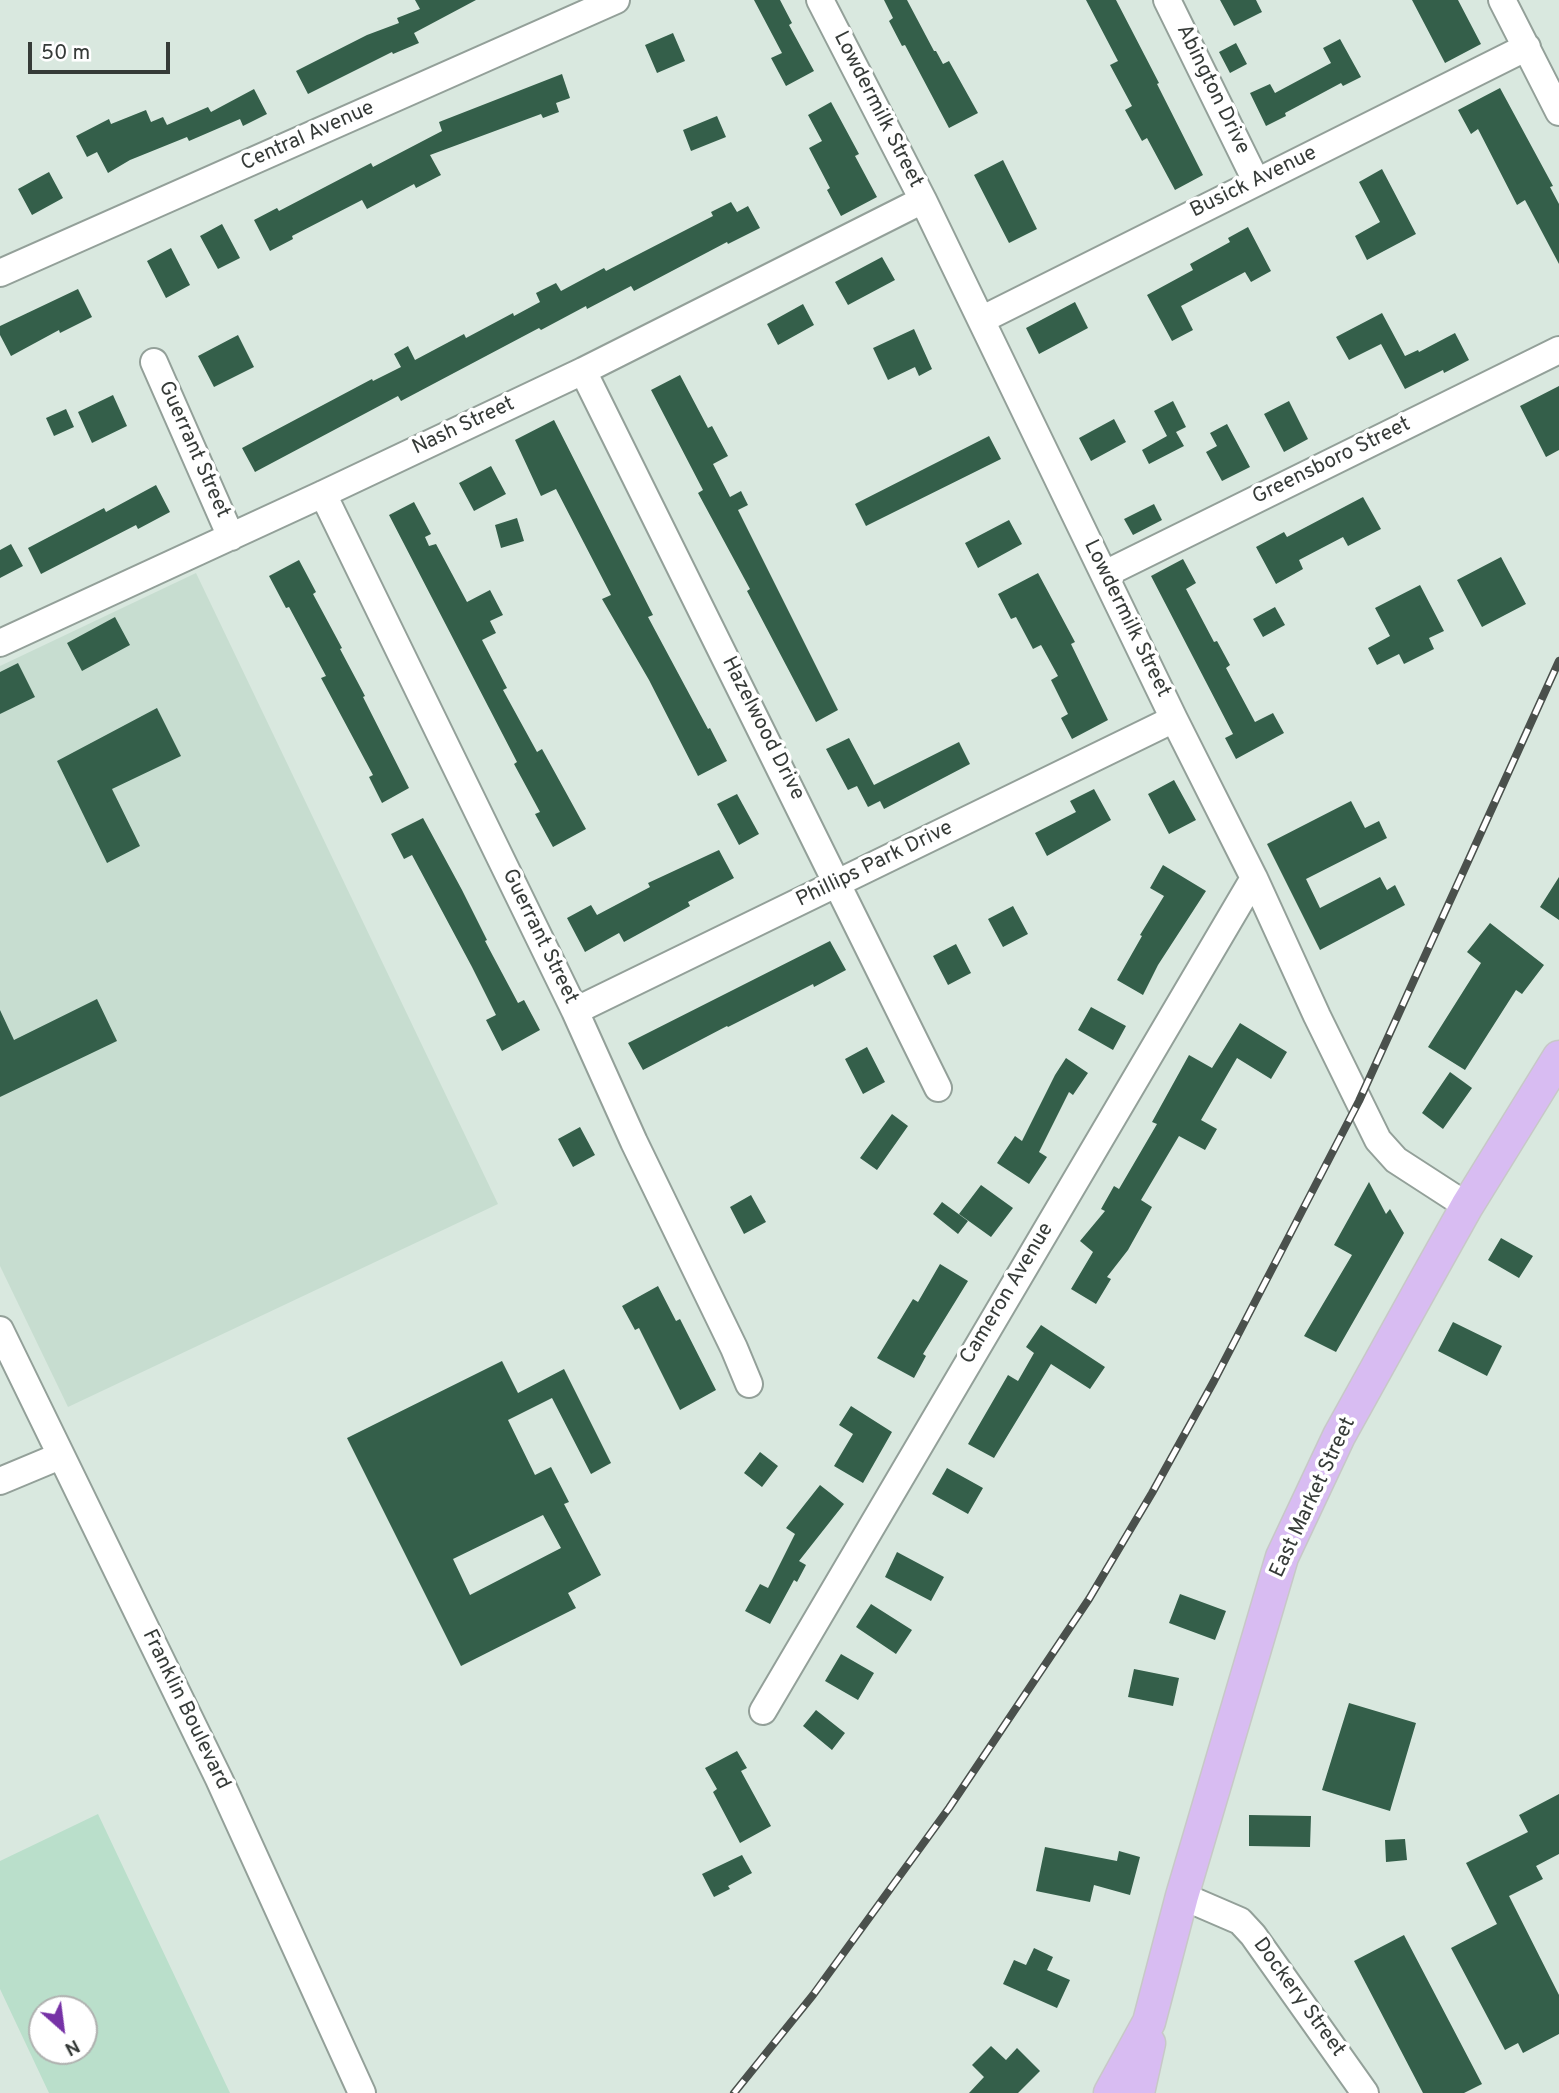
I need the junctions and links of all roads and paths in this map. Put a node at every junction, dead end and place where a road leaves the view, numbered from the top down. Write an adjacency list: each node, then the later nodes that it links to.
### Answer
1 (616, 0): 9 (street, Central Avenue)
2 (820, 0): 8 (street, Lowdermilk Street)
3 (1167, 0): 7 (street, Abington Drive)
4 (1502, 0): 5 (street)
5 (1527, 47): 6 (street); 7 (street, Busick Avenue)
6 (1559, 112)
7 (1256, 181): 10 (street, Busick Avenue)
8 (923, 200): 10 (street, Lowdermilk Street); 13 (street, Nash Street)
9 (0, 273)
10 (981, 320): 16 (street, Lowdermilk Street)
11 (1559, 350): 16 (street, Greensboro Street)
12 (154, 362): 15 (street, Guerrant Street)
13 (583, 371): 14 (street, Nash Street); 20 (street, Hazelwood Drive)
14 (323, 495): 15 (street, Nash Street); 21 (street, Guerrant Street)
15 (231, 537): 17 (street, Nash Street)
16 (1105, 574): 18 (street, Lowdermilk Street)
17 (0, 643)
18 (1174, 719): 19 (street, Lowdermilk Street); 20 (street, Phillips Park Drive)
19 (1254, 878): 24 (street, Lowdermilk Street); 29 (street, Cameron Avenue)
20 (838, 883): 21 (street, Phillips Park Drive); 23 (street, Hazelwood Drive)
21 (575, 1011): 26 (street, Guerrant Street)
22 (1559, 1057): 24 (main road, East Market Street)
23 (938, 1088)
24 (1467, 1206): 30 (main road, East Market Street)
25 (0, 1330): 27 (street, Franklin Boulevard)
26 (748, 1384)
27 (60, 1456): 28 (street); 32 (street, Franklin Boulevard)
28 (0, 1481)
29 (763, 1711)
30 (1182, 1896): 31 (main road, East Market Street); 35 (street, Dockery Street)
31 (1149, 2022): 33 (main road, East Market Street); 34 (main road)
32 (362, 2093)
33 (1110, 2093)
34 (1138, 2093)
35 (1365, 2093)

